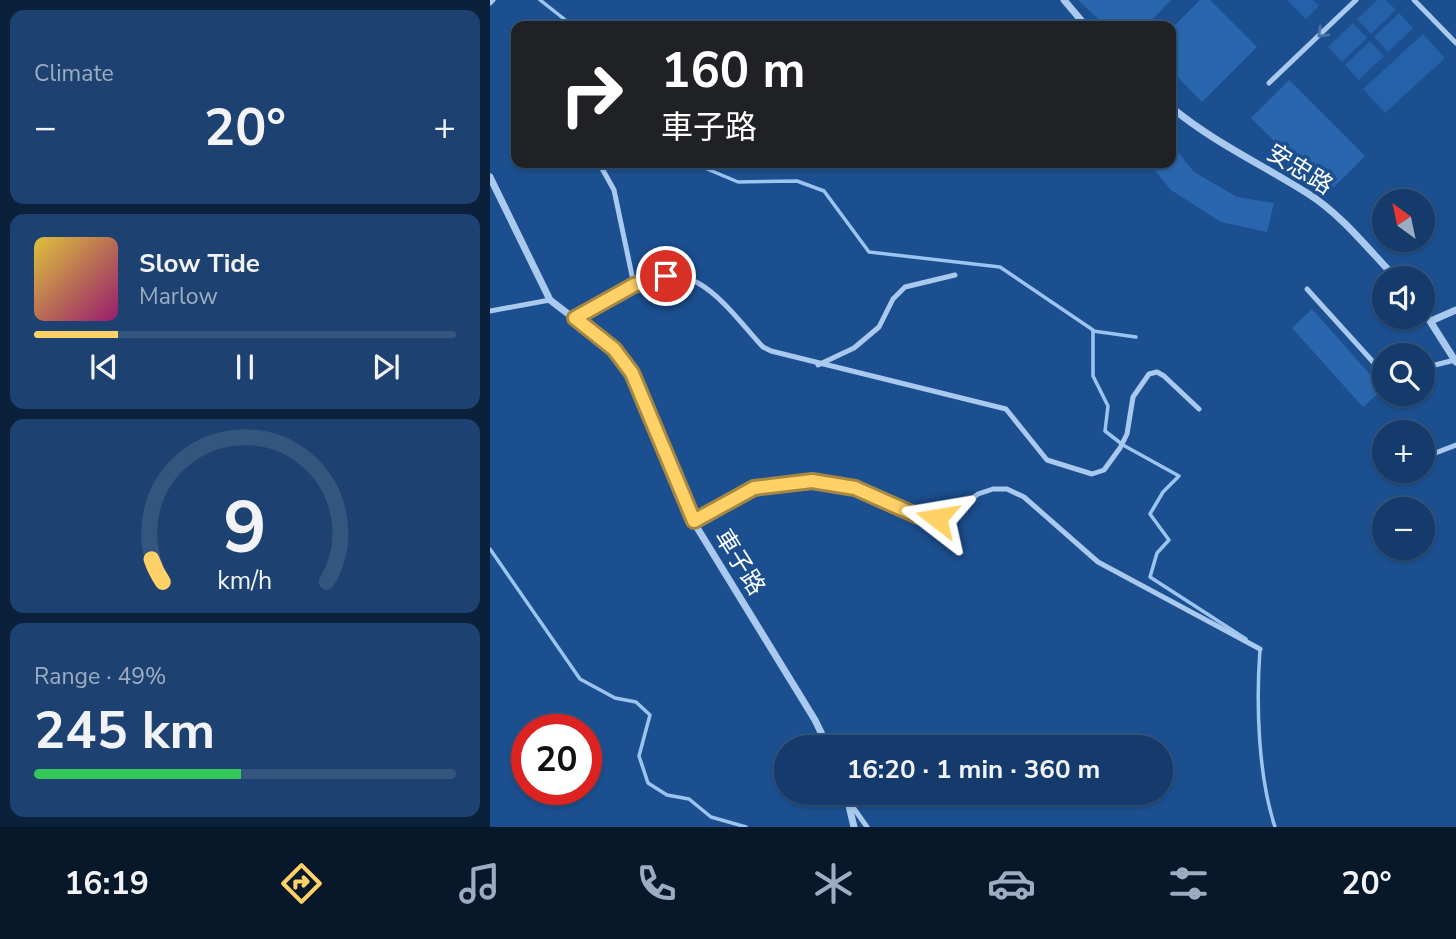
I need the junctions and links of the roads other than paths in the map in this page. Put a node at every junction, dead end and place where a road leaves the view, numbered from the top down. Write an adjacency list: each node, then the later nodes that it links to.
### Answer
1 (1065, 0): 4 (street)
2 (1356, 0): 6 (lane, one-way to 6)
3 (1414, 0): 5 (lane)
4 (1082, 21)
5 (1456, 43)
6 (1269, 83)
7 (1176, 110): 10 (street, 安忠路)
8 (602, 168): 12 (lane)
9 (490, 177): 14 (street, 車子路)
10 (1384, 266)
11 (954, 275): 22 (lane)
12 (634, 285): 17 (lane); 22 (lane)
13 (1307, 289): 21 (lane)
14 (550, 300): 16 (lane); 17 (street, 車子路)
15 (1456, 310): 18 (street)
16 (490, 311)
17 (575, 318): 27 (street, 車子路)
18 (1435, 319)
19 (1435, 327): 20 (street)
20 (1456, 360): 23 (lane)
21 (1372, 361)
22 (818, 365): 24 (lane)
23 (1435, 365)
24 (1199, 409)
25 (1456, 445): 26 (lane)
26 (1435, 455)
27 (694, 521): 28 (lane); 29 (street, 車子路)
28 (1260, 649)
29 (822, 735)
30 (850, 805): 32 (street)
31 (851, 805): 33 (lane)
32 (854, 827)
33 (867, 827)

